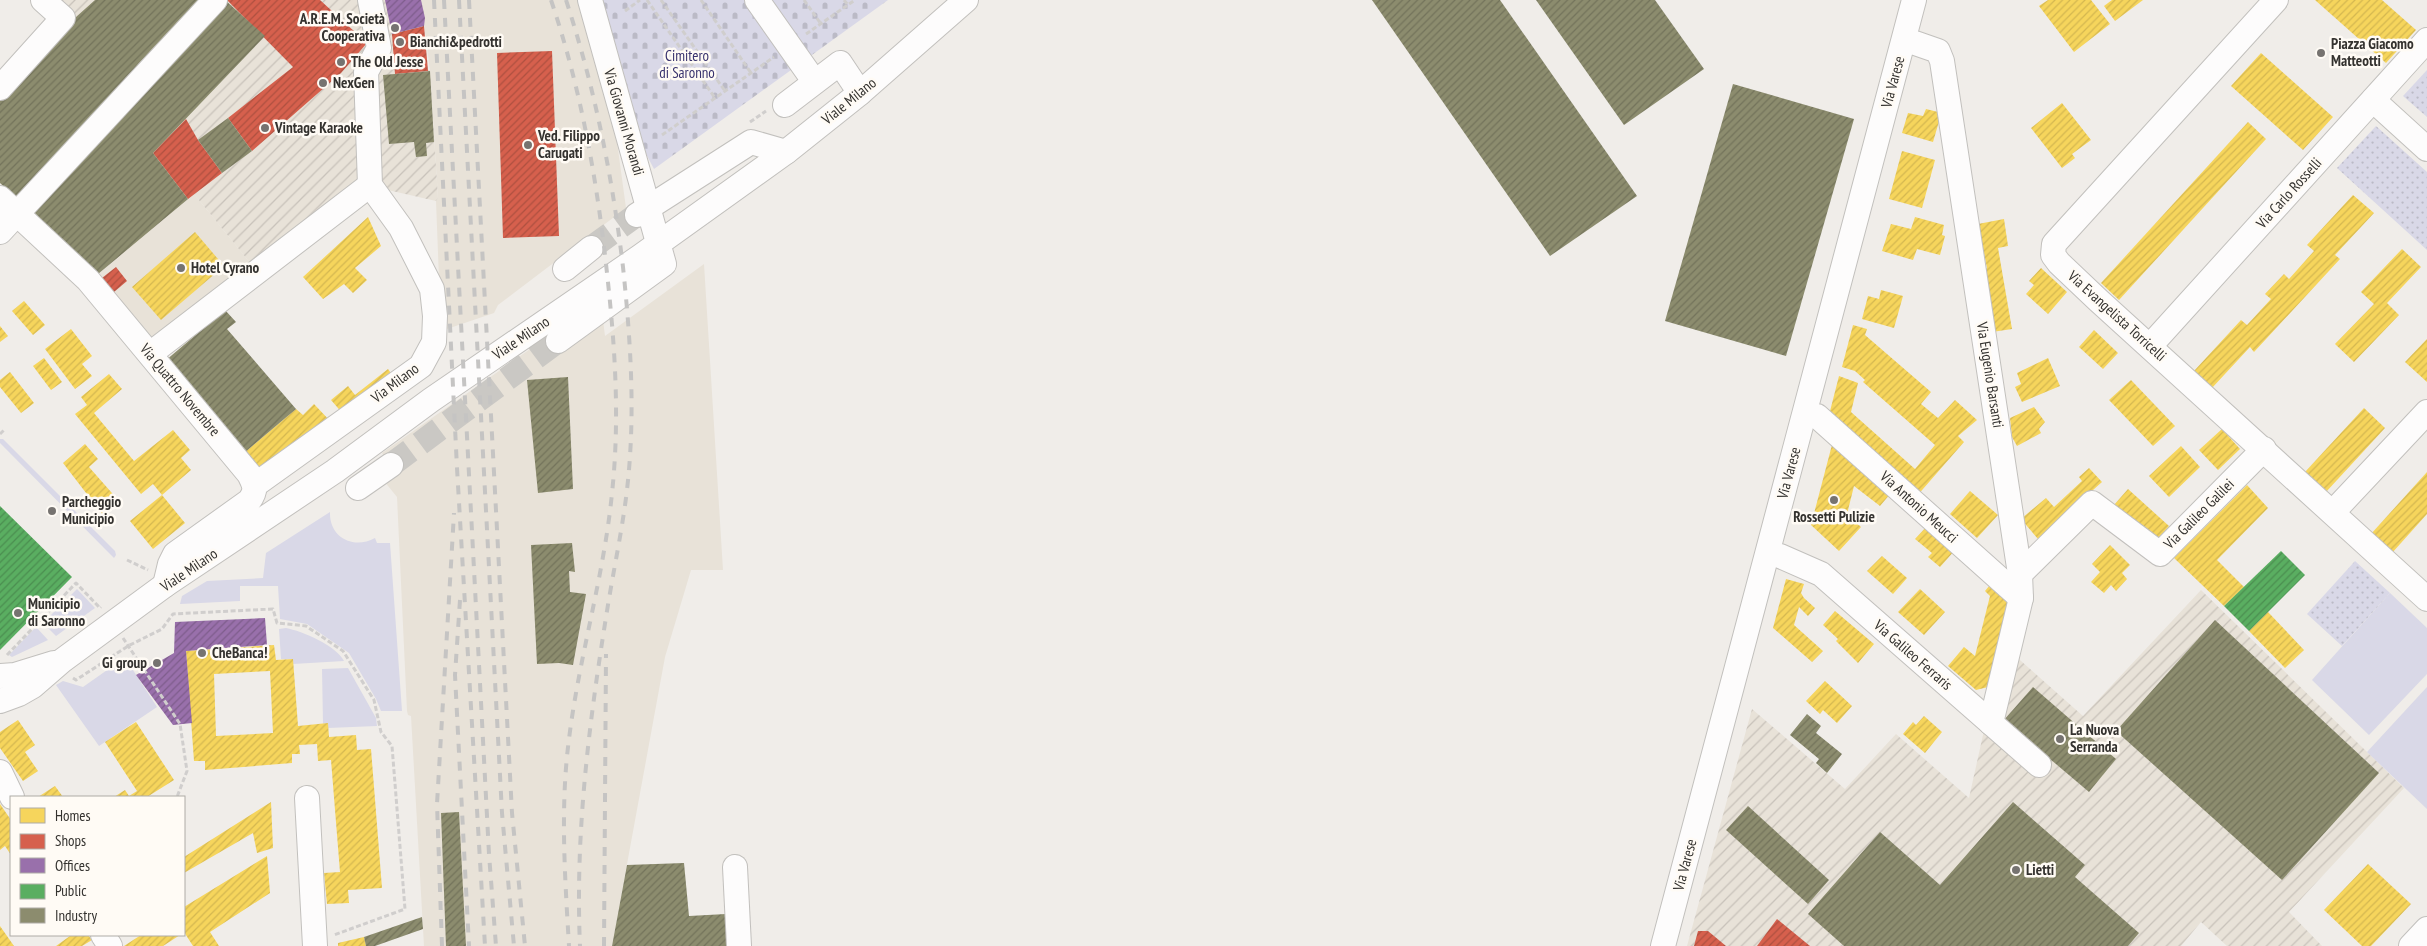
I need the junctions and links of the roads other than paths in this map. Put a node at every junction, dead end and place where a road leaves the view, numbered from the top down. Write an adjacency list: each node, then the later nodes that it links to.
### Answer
1 (44, 0): 13 (street)
2 (215, 0): 20 (street)
3 (370, 0): 19 (street)
4 (590, 0): 21 (street, Via Giovanni Morandi)
5 (757, 0): 12 (street)
6 (966, 0): 14 (street, Viale Milano)
7 (1914, 0): 55 (street, Via Varese)
8 (1926, 0): 11 (street, Via Varese)
9 (2270, 2): 27 (street, Via Evangelista Torricelli)
10 (2427, 40): 15 (street, Via Carlo Rosselli)
11 (1915, 43): 30 (street, Via Varese); 37 (street, Via Eugenio Barsanti)
12 (814, 82): 14 (street); 16 (street)
13 (0, 88)
14 (860, 93): 18 (street, Viale Milano)
15 (2373, 100): 17 (street); 27 (street, Via Carlo Rosselli)
16 (785, 105)
17 (2427, 150)
18 (786, 152): 21 (street); 23 (street, Viale Milano)
19 (370, 185): 28 (street); 33 (street, Via Milano)
20 (9, 206): 22 (street); 28 (street, Via Quattro Novembre)
21 (642, 212): 23 (street, Via Giovanni Morandi)
22 (0, 232)
23 (658, 244): 26 (street, Via Giovanni Morandi); 38 (street, Viale Milano)
24 (591, 248): 25 (street)
25 (565, 269)
26 (558, 342)
27 (2150, 346): 31 (street, Via Evangelista Torricelli)
28 (150, 354): 33 (street, Via Quattro Novembre)
29 (2427, 412): 35 (street)
30 (1817, 416): 36 (street, Via Varese); 39 (street, Via Antonio Meucci)
31 (2264, 449): 35 (street, Via Evangelista Torricelli); 37 (street, Via Galileo Galilei)
32 (391, 465): 34 (street)
33 (255, 485): 38 (street)
34 (358, 488)
35 (2333, 512): 40 (street, Via Evangelista Torricelli)
36 (1780, 556): 44 (street, Via Galileo Ferraris); 56 (street, Via Varese)
37 (2020, 574): 39 (street, Via Eugenio Barsanti)
38 (157, 579): 41 (street, Viale Milano)
39 (2021, 598): 44 (street, Via Eugenio Barsanti)
40 (2427, 599)
41 (67, 668): 42 (street, Viale Milano); 43 (street, Viale Milano)
42 (8, 676)
43 (0, 701)
44 (1991, 724): 45 (street, Via Galileo Ferraris)
45 (2039, 765)
46 (0, 772): 48 (street)
47 (0, 786): 50 (street)
48 (12, 796)
49 (307, 798): 53 (street)
50 (10, 800)
51 (735, 866): 54 (street)
52 (2427, 929): 57 (street)
53 (315, 944)
54 (739, 946)
55 (1663, 946)
56 (1676, 946)
57 (2411, 946)

